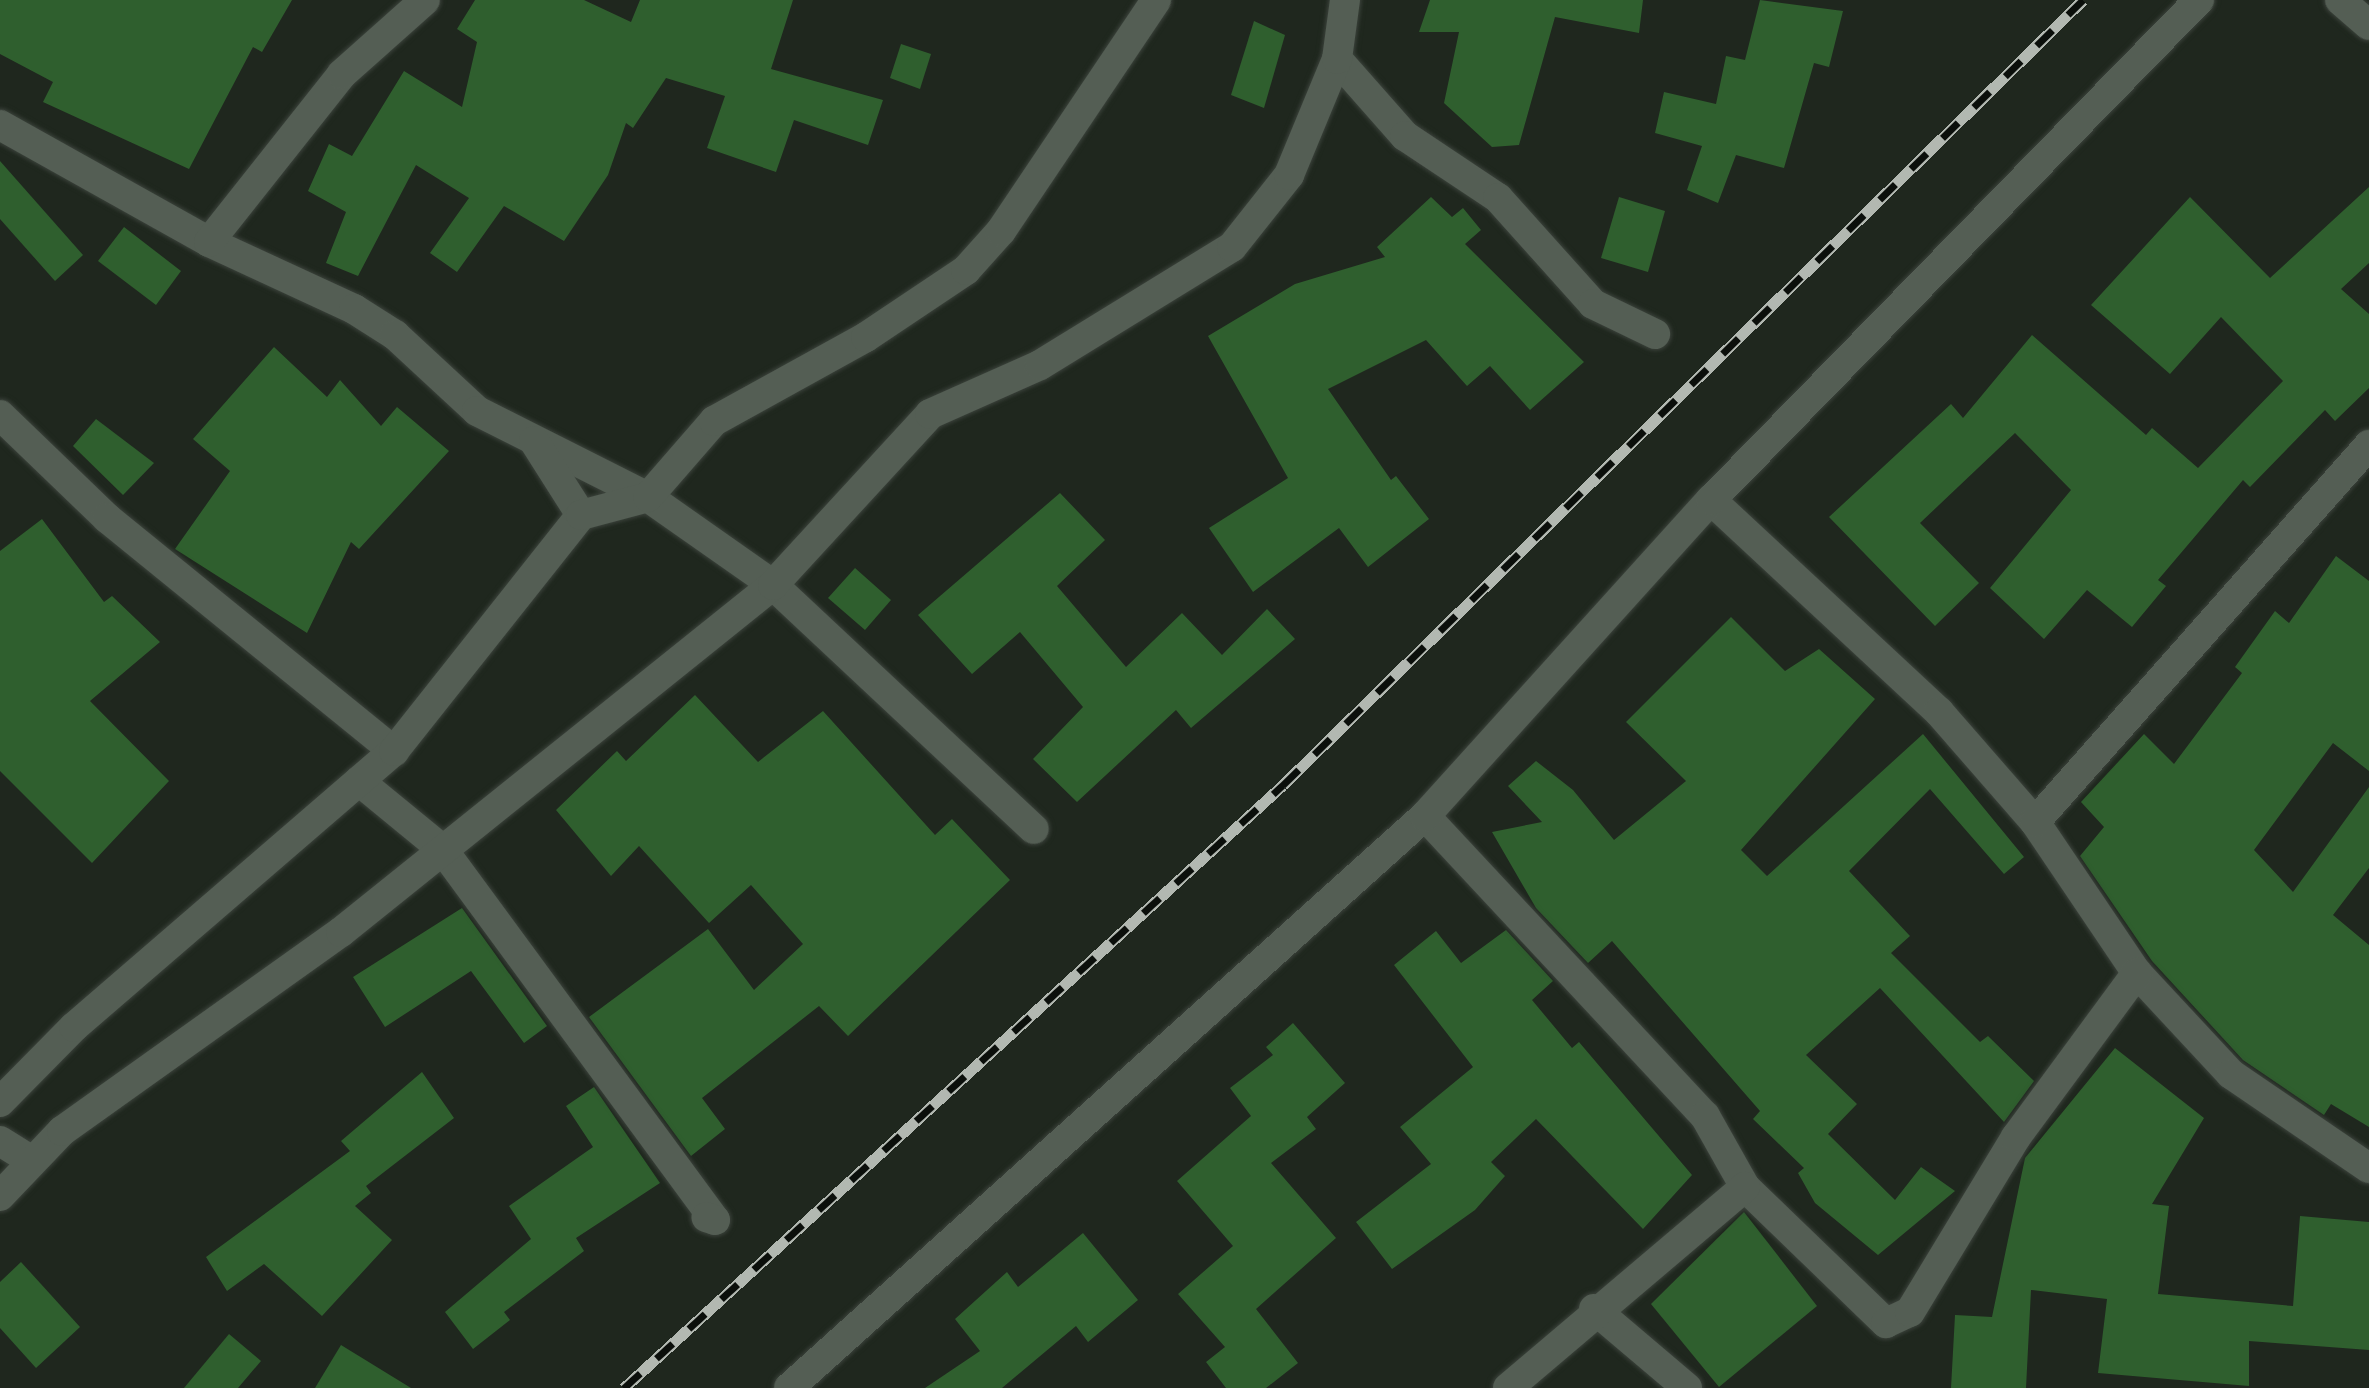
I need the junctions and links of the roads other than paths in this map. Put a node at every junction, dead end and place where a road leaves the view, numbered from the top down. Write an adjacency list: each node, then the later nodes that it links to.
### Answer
1 (425, 0): 9 (street)
2 (1156, 0): 14 (street)
3 (1345, 0): 7 (street)
4 (2199, 0): 15 (street)
5 (2340, 0): 6 (street)
6 (2369, 25)
7 (1337, 59): 10 (street); 17 (street)
8 (0, 124): 9 (street)
9 (208, 242): 12 (street)
10 (1654, 334)
11 (0, 415): 18 (street)
12 (532, 438): 14 (street); 16 (street)
13 (2369, 445): 21 (street)
14 (648, 497): 16 (street); 17 (street)
15 (1711, 500): 20 (street); 21 (street)
16 (581, 515): 18 (street)
17 (773, 585): 22 (street); 23 (street)
18 (394, 752): 19 (street)
19 (359, 781): 23 (street); 25 (street)
20 (1425, 816): 29 (street); 33 (street)
21 (2035, 822): 24 (street)
22 (1034, 829)
23 (443, 850): 27 (street); 31 (street)
24 (2137, 973): 28 (street); 29 (street)
25 (4, 1093)
26 (0, 1140): 27 (street)
27 (30, 1160): 30 (street)
28 (2369, 1168)
29 (1745, 1186): 32 (street)
30 (0, 1196)
31 (706, 1218)
32 (1594, 1309): 34 (street); 35 (street)
33 (788, 1388)
34 (1508, 1388)
35 (1687, 1388)

